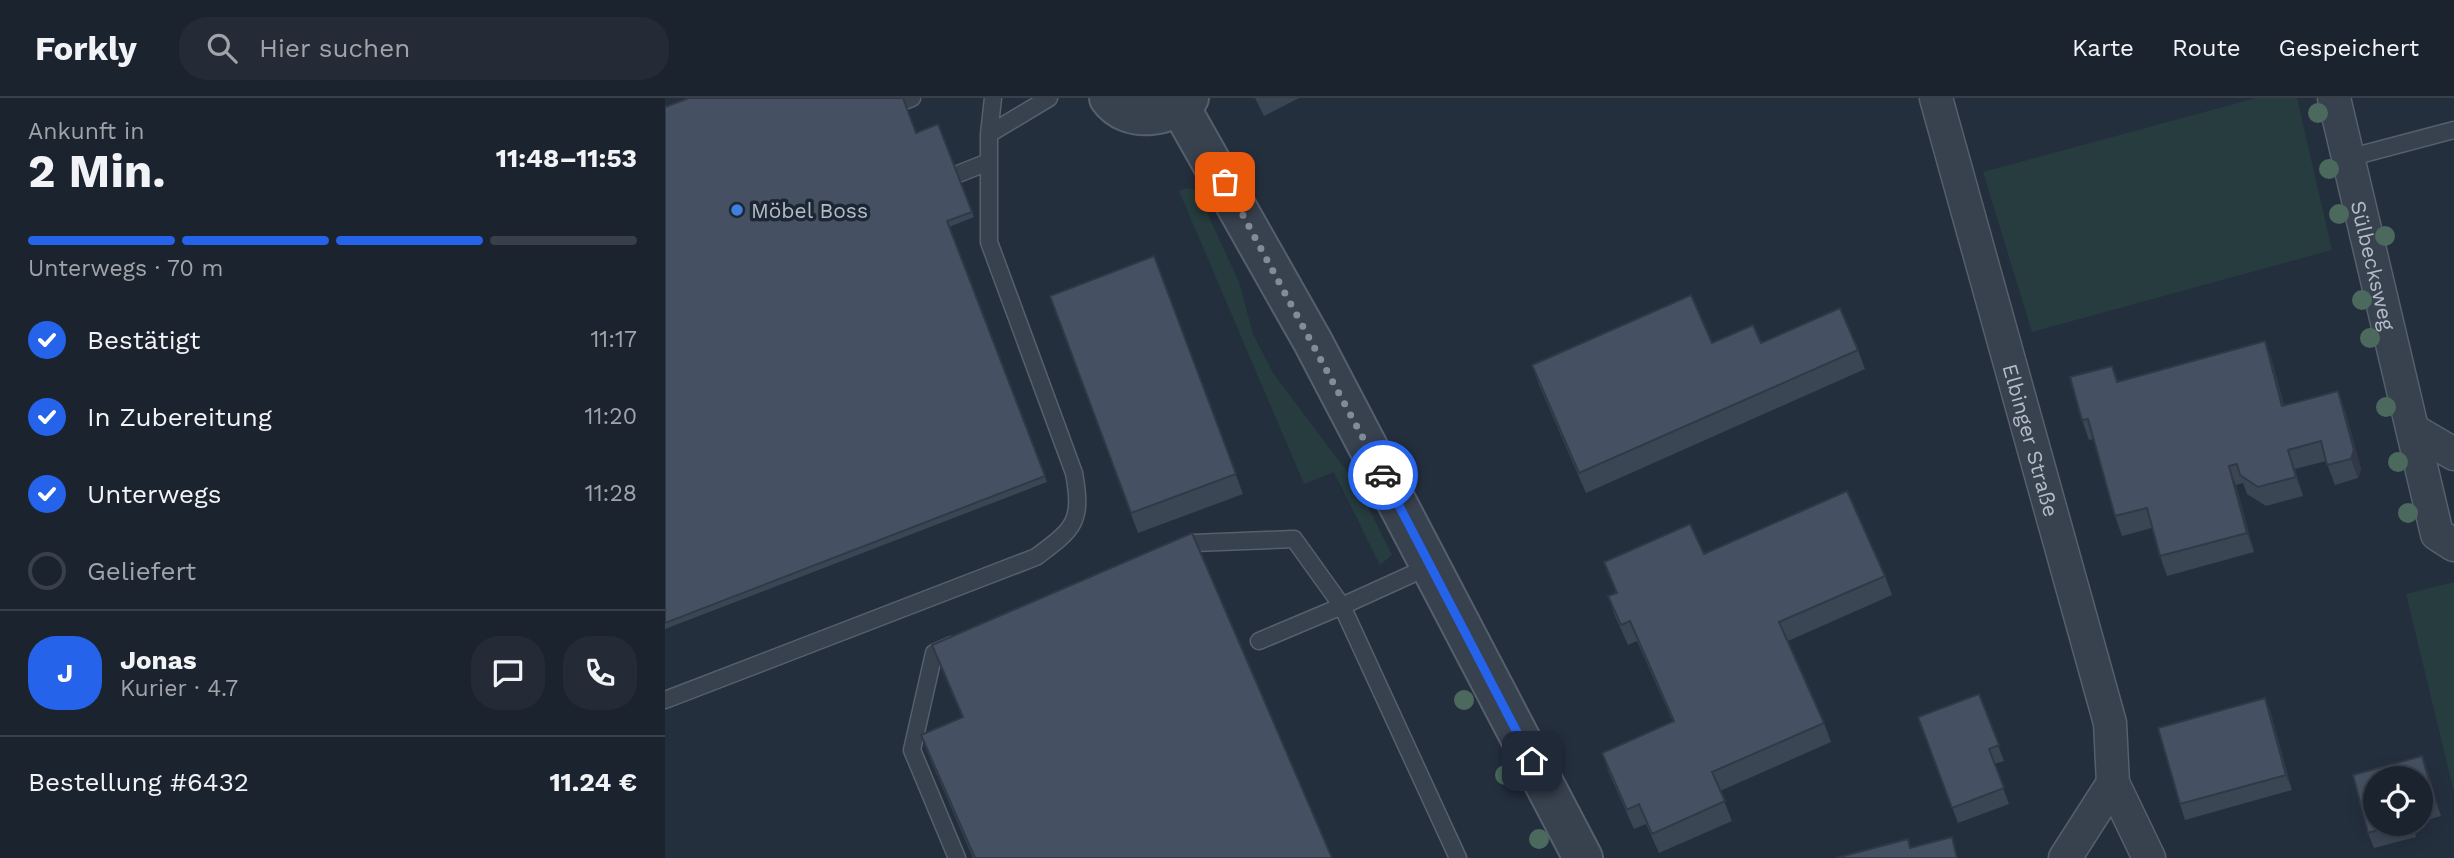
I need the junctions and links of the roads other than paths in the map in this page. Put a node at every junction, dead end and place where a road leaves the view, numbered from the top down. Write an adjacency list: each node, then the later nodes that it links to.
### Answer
1 (993, 98): 8 (lane)
2 (1049, 98): 8 (lane)
3 (1109, 98): 6 (street)
4 (1936, 98): 21 (street, Elbinger Straße)
5 (2334, 98): 9 (street, Sülbecksweg)
6 (1185, 102): 16 (street)
7 (2454, 130): 9 (lane)
8 (989, 134): 10 (lane)
9 (2348, 158): 12 (street, Sülbecksweg)
10 (989, 162): 11 (lane); 20 (lane)
11 (957, 174)
12 (2413, 430): 13 (street); 14 (street, Sülbecksweg)
13 (2454, 454)
14 (2454, 545)
15 (1170, 554): 17 (lane)
16 (1430, 566): 17 (lane); 24 (street)
17 (1342, 606): 19 (lane); 23 (lane)
18 (971, 637): 22 (lane)
19 (1259, 641)
20 (665, 700)
21 (2113, 783): 25 (street); 26 (street, Elbinger Straße)
22 (957, 858)
23 (1458, 858)
24 (1583, 858)
25 (2065, 858)
26 (2149, 858)

